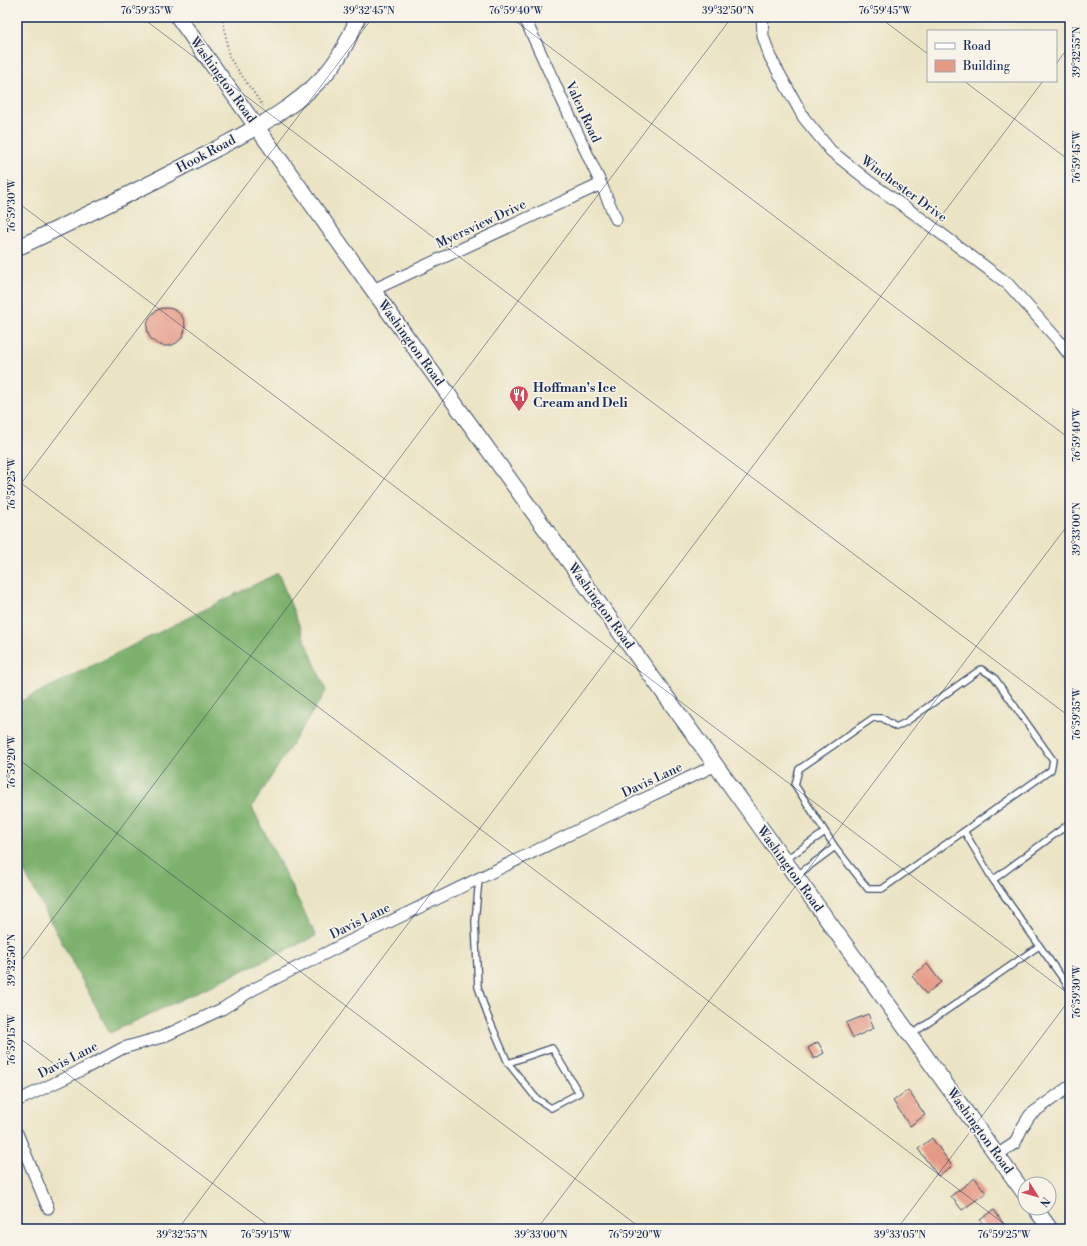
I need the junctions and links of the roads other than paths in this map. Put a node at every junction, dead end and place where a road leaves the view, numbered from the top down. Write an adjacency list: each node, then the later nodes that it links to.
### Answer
1 (178, 17): 5 (main road, Washington Road)
2 (358, 17): 5 (main road, Hook Road)
3 (524, 17): 6 (street, Valen Road)
4 (762, 17): 10 (street, Winchester Drive)
5 (257, 127): 8 (main road, Hook Road); 9 (main road, Washington Road)
6 (601, 184): 7 (street, Valen Road); 9 (street, Myersview Drive)
7 (616, 219)
8 (17, 248)
9 (373, 290): 11 (main road, Washington Road)
10 (1070, 356)
11 (716, 765): 16 (main road, Washington Road); 18 (street, Davis Lane)
12 (1070, 823): 19 (lane)
13 (964, 831): 14 (lane); 15 (lane); 19 (lane)
14 (825, 832): 15 (lane); 16 (lane)
15 (835, 847): 17 (lane)
16 (785, 860): 17 (main road, Washington Road)
17 (796, 876): 22 (main road, Washington Road)
18 (480, 879): 23 (lane); 25 (street, Davis Lane)
19 (993, 880): 20 (lane)
20 (1039, 946): 21 (lane); 22 (lane)
21 (1070, 989)
22 (910, 1035): 27 (main road, Washington Road)
23 (508, 1062): 23 (lane)
24 (1070, 1086): 27 (street)
25 (17, 1101)
26 (17, 1133): 29 (street)
27 (997, 1155): 28 (main road, Washington Road)
28 (1017, 1183)
29 (48, 1208)
30 (1041, 1216): 32 (main road)
31 (1070, 1227): 33 (street)
32 (1050, 1229)
33 (1067, 1229)

